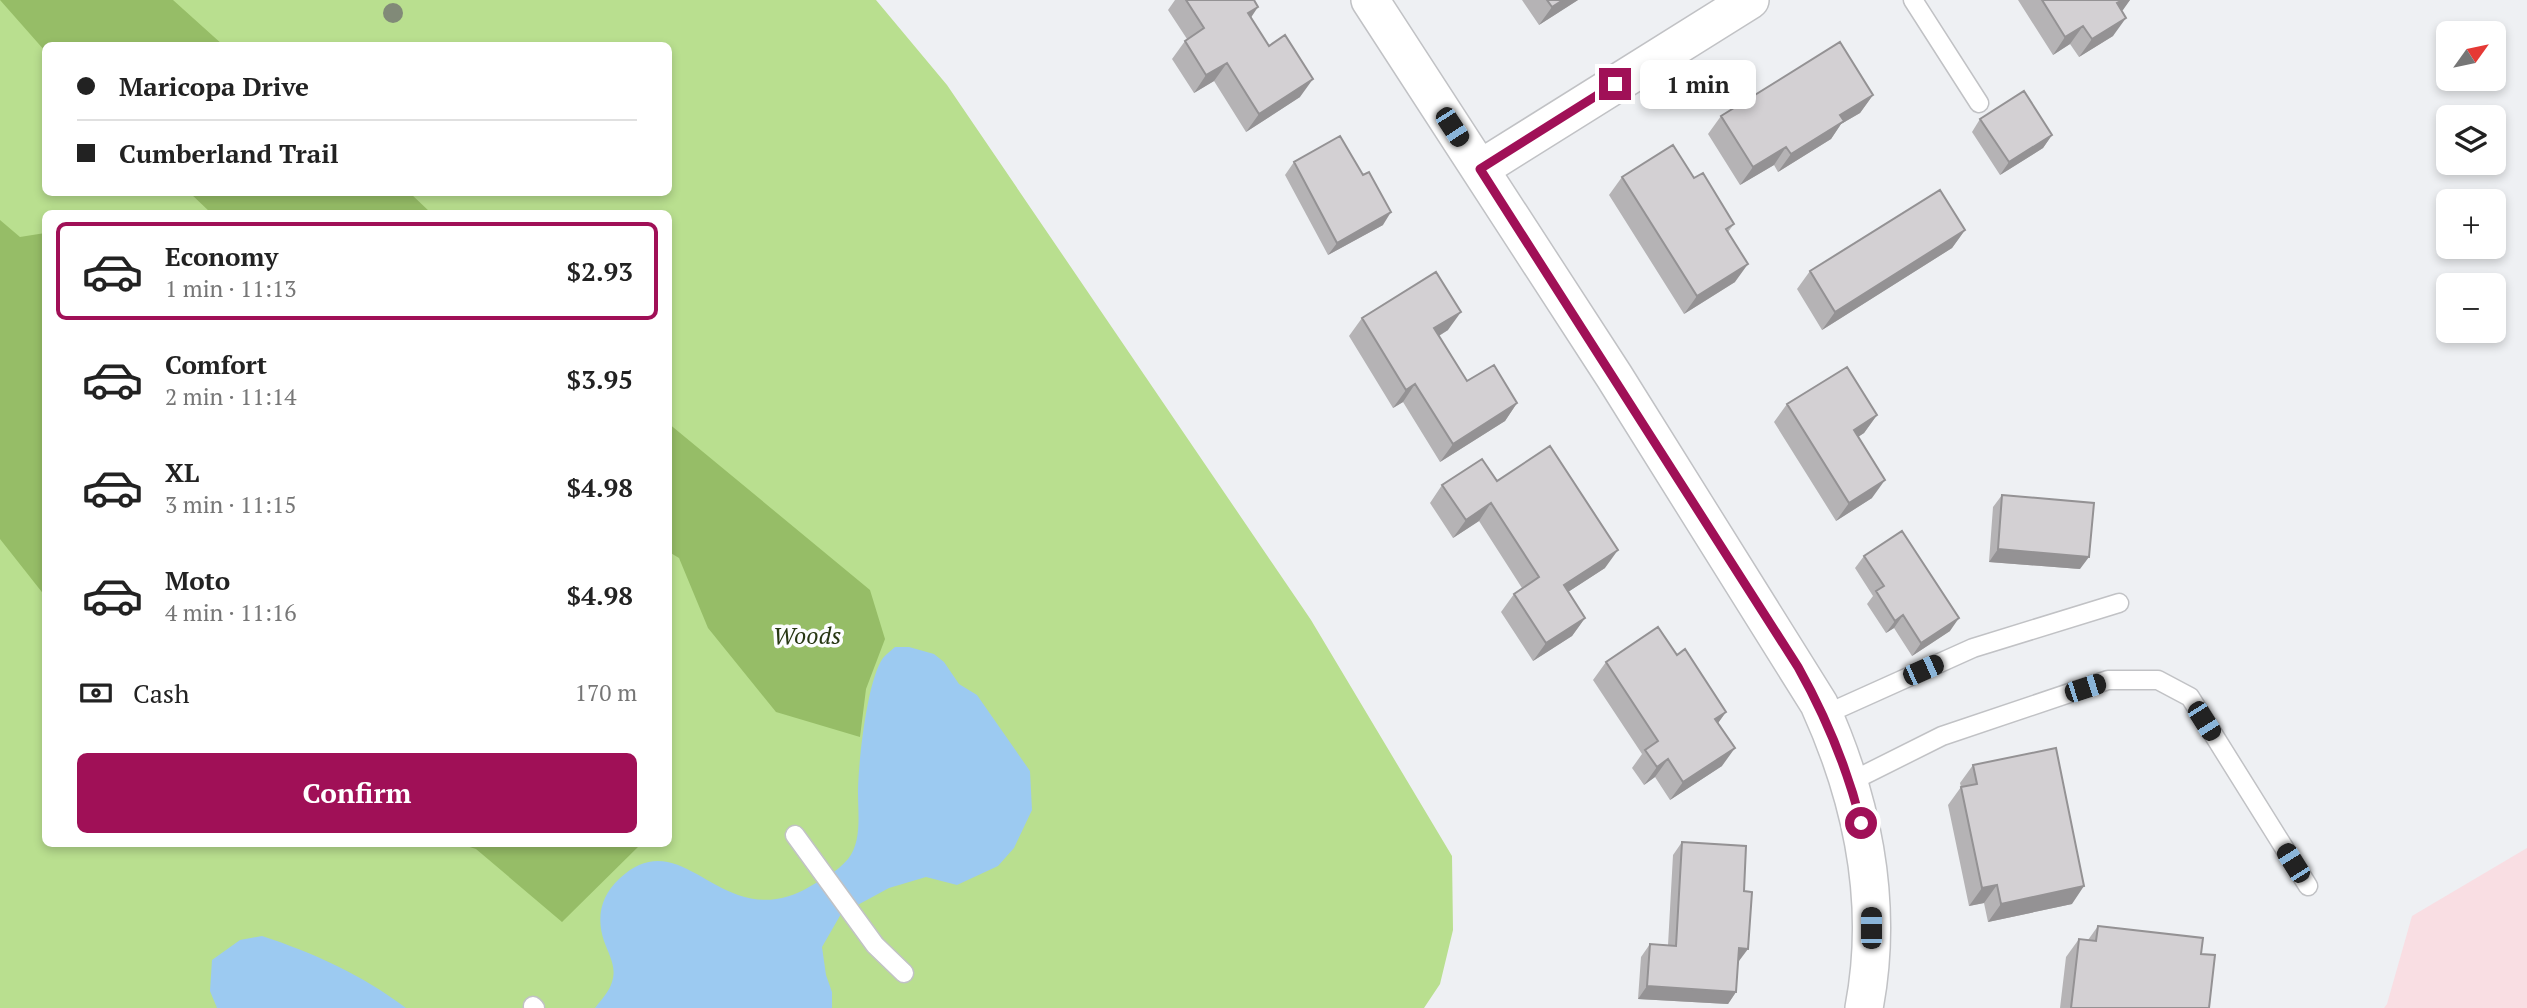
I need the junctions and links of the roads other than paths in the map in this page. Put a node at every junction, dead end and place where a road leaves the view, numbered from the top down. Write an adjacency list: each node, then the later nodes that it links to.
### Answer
1 (1370, 0): 5 (street)
2 (1750, 0): 5 (street)
3 (1913, 0): 4 (lane)
4 (1979, 103)
5 (1480, 169): 7 (street)
6 (2119, 603): 7 (lane)
7 (1824, 715): 8 (street)
8 (1850, 782): 10 (lane); 12 (street)
9 (795, 835): 11 (lane)
10 (2308, 887)
11 (904, 973)
12 (1864, 1008)

